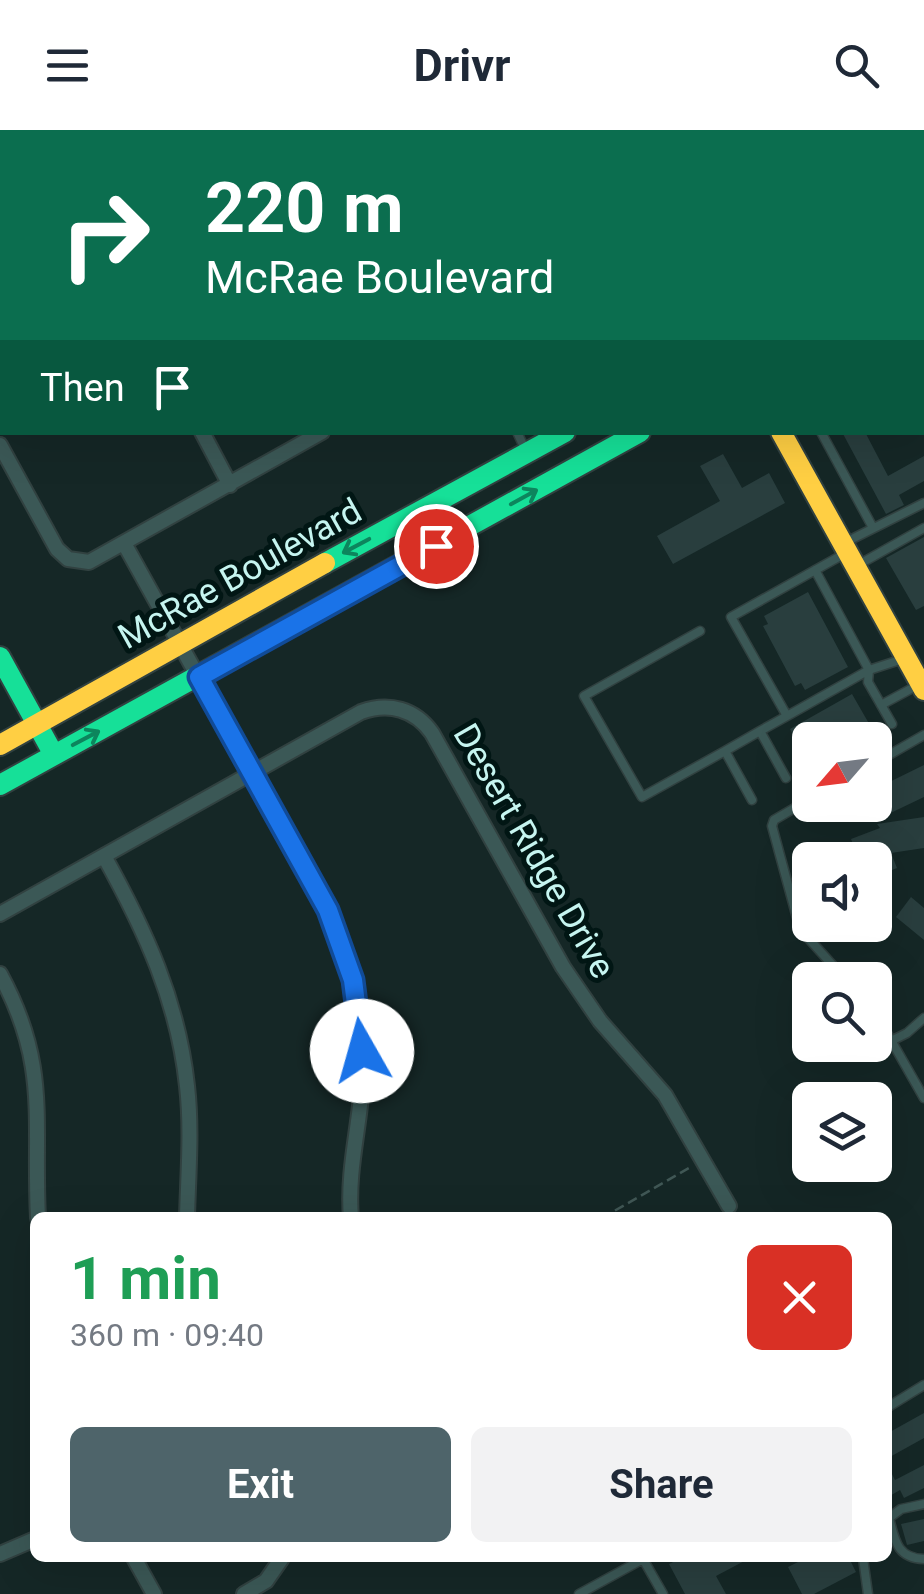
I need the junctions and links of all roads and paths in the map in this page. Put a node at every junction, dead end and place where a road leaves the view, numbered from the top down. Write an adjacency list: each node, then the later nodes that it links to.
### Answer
1 (204, 435): 10 (street)
2 (317, 435): 10 (street)
3 (519, 435): 9 (lane)
4 (560, 435): 9 (main road, McRae Boulevard)
5 (635, 435): 22 (main road, McRae Boulevard, one-way to 5)
6 (783, 435): 15 (main road)
7 (823, 435): 12 (lane)
8 (0, 445): 14 (street)
9 (528, 453): 18 (main road, McRae Boulevard, one-way to 18)
10 (230, 485): 14 (street)
11 (924, 503): 12 (lane)
12 (872, 526): 15 (lane)
13 (924, 528): 15 (lane)
14 (125, 545): 18 (street)
15 (848, 554): 16 (lane); 20 (main road)
16 (815, 570): 21 (lane); 25 (lane)
17 (700, 631): 31 (lane)
18 (180, 644): 22 (street); 27 (main road, McRae Boulevard)
19 (0, 657): 27 (main road)
20 (906, 658): 21 (lane); 23 (main road)
21 (868, 670): 24 (lane); 25 (lane)
22 (199, 677): 33 (main road, McRae Boulevard, one-way to 22); 34 (street)
23 (922, 687): 24 (lane)
24 (882, 705): 26 (lane)
25 (787, 716): 28 (lane)
26 (891, 722)
27 (38, 724): 30 (main road, McRae Boulevard); 33 (main road)
28 (760, 731): 31 (lane); 35 (lane)
29 (924, 735): 32 (lane)
30 (0, 745)
31 (725, 751): 37 (lane)
32 (892, 753)
33 (54, 755): 36 (main road, McRae Boulevard)
34 (250, 772): 39 (street, Desert Ridge Drive); 46 (street, Desert Ridge Drive); 50 (street)
35 (786, 778)
36 (0, 785)
37 (752, 800)
38 (792, 810): 41 (lane)
39 (104, 856): 40 (street, Desert Ridge Drive); 49 (street)
40 (0, 914)
41 (830, 962)
42 (0, 974): 48 (street)
43 (924, 1018): 44 (lane)
44 (893, 1040): 45 (lane)
45 (924, 1098)
46 (704, 1160): 47 (street, Desert Ridge Drive); 51 (path)
47 (728, 1206)
48 (38, 1212)
49 (186, 1212)
50 (350, 1212)
51 (613, 1212)
52 (924, 1385): 53 (lane)
53 (892, 1404)
54 (924, 1504): 55 (lane)
55 (892, 1515)
56 (892, 1531): 59 (lane)
57 (30, 1541): 58 (street)
58 (0, 1554)
59 (924, 1559)
60 (136, 1562): 65 (street)
61 (279, 1562): 66 (street)
62 (637, 1562): 67 (lane)
63 (646, 1562): 68 (lane)
64 (864, 1562): 69 (lane)
65 (154, 1594)
66 (244, 1594)
67 (579, 1594)
68 (663, 1594)
69 (868, 1594)

